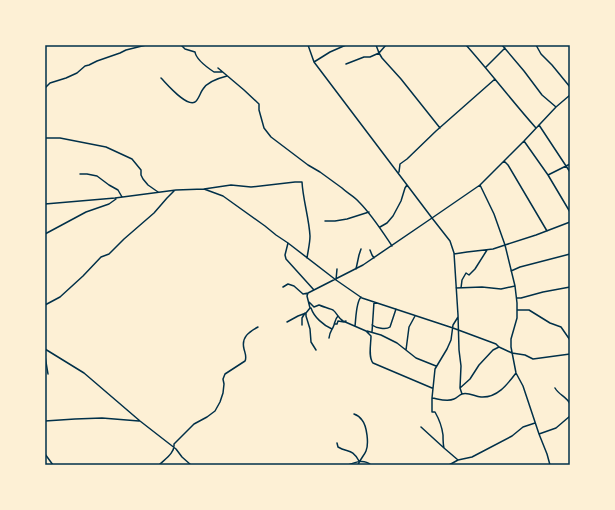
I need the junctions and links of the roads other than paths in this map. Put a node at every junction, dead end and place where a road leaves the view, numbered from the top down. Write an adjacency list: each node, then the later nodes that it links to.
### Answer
1 (146, 45): 21 (street)
2 (181, 45): 16 (street)
3 (308, 45): 12 (street)
4 (346, 45): 12 (street)
5 (376, 45): 11 (street)
6 (386, 45): 11 (street)
7 (466, 45): 14 (street)
8 (502, 45): 10 (street)
9 (536, 45): 20 (street)
10 (505, 48): 14 (street); 23 (street)
11 (379, 53): 13 (street); 25 (street)
12 (314, 62): 32 (street)
13 (346, 64)
14 (486, 67): 19 (street)
15 (218, 68): 16 (street)
16 (222, 72): 17 (street)
17 (227, 76): 18 (street); 44 (street)
18 (161, 78)
19 (495, 79): 25 (street); 26 (street)
20 (570, 87)
21 (45, 88)
22 (570, 95): 23 (street)
23 (556, 107): 24 (street)
24 (539, 125): 26 (street); 31 (street)
25 (440, 128): 32 (street)
26 (536, 128): 28 (street)
27 (45, 138): 40 (street)
28 (524, 140): 29 (street); 35 (street)
29 (504, 160): 37 (street); 50 (street)
30 (570, 164): 31 (street)
31 (566, 166): 33 (street); 35 (street)
32 (398, 172): 36 (street)
33 (570, 172)
34 (80, 174): 41 (street)
35 (548, 175): 45 (street)
36 (407, 185): 46 (street); 49 (street)
37 (480, 185): 46 (street); 53 (street)
38 (204, 189): 39 (street); 52 (street); 60 (street)
39 (176, 190): 40 (street); 78 (street)
40 (158, 192): 41 (street)
41 (122, 197): 42 (street)
42 (117, 198): 43 (street); 51 (street)
43 (45, 204)
44 (369, 212): 47 (street); 49 (street)
45 (570, 212)
46 (432, 218): 54 (street); 58 (street)
47 (325, 221)
48 (570, 222): 50 (street)
49 (380, 228): 54 (street)
50 (547, 231): 53 (street)
51 (45, 234)
52 (288, 243): 60 (street); 71 (street)
53 (505, 245): 57 (street); 64 (street)
54 (392, 246): 61 (street)
55 (361, 249): 63 (street)
56 (370, 250): 61 (street)
57 (487, 250): 58 (street); 70 (street)
58 (454, 254): 69 (street)
59 (570, 254): 64 (street)
60 (307, 258): 65 (street)
61 (374, 258): 63 (street)
62 (338, 269): 65 (street)
63 (356, 269): 65 (street)
64 (511, 271): 66 (street)
65 (336, 280): 71 (street); 74 (street)
66 (515, 286): 70 (street); 75 (street)
67 (283, 287): 73 (street)
68 (569, 287): 72 (street); 75 (street)
69 (456, 288): 70 (street); 84 (street)
70 (461, 288)
71 (314, 290): 73 (street)
72 (570, 292)
73 (308, 294): 76 (street)
74 (361, 297): 77 (street); 92 (street)
75 (517, 298): 82 (street)
76 (309, 302): 79 (street); 80 (street)
77 (374, 302): 81 (street); 91 (street)
78 (45, 306)
79 (314, 307): 80 (street); 85 (street)
80 (310, 308): 83 (street); 95 (street)
81 (396, 309): 86 (street); 91 (street)
82 (518, 310): 100 (street); 106 (street)
83 (306, 313): 87 (street); 90 (street); 103 (street)
84 (458, 315): 94 (street); 96 (street)
85 (338, 316): 88 (street); 89 (street)
86 (416, 316): 94 (street); 104 (street)
87 (287, 322)
88 (346, 322): 89 (street); 92 (street)
89 (335, 324): 95 (street)
90 (302, 325)
91 (372, 325): 98 (street)
92 (355, 326): 97 (street)
93 (258, 327): 127 (street)
94 (453, 328): 96 (street); 109 (street)
95 (332, 329): 99 (street)
96 (458, 330): 101 (street); 113 (street)
97 (366, 331): 98 (street); 112 (street)
98 (372, 333): 104 (street)
99 (329, 338)
100 (570, 340)
101 (499, 347): 106 (street); 113 (street)
102 (45, 348): 105 (street)
103 (316, 350)
104 (406, 350): 109 (street)
105 (49, 352): 108 (street); 121 (street)
106 (512, 353): 107 (street); 110 (street)
107 (570, 354)
108 (45, 355): 111 (street)
109 (436, 366): 112 (street)
110 (516, 373): 115 (street); 122 (street)
111 (48, 374)
112 (432, 388): 116 (street)
113 (460, 388): 115 (street)
114 (555, 388): 117 (street)
115 (462, 394): 116 (street)
116 (432, 398): 129 (street)
117 (570, 404)
118 (354, 414): 132 (street)
119 (570, 416): 124 (street)
120 (45, 421): 121 (street)
121 (140, 421): 126 (street)
122 (535, 423): 124 (street); 131 (street)
123 (421, 427): 129 (street)
124 (539, 434): 140 (street)
125 (337, 442): 132 (street)
126 (170, 444): 127 (street); 128 (street)
127 (174, 444): 128 (street)
128 (174, 448): 134 (street); 135 (street)
129 (444, 448): 131 (street)
130 (45, 454): 133 (street)
131 (458, 460): 139 (street)
132 (359, 461): 136 (street); 137 (street); 138 (street)
133 (53, 465)
134 (159, 465)
135 (191, 465)
136 (348, 465)
137 (358, 465)
138 (371, 465)
139 (449, 465)
140 (550, 465)

